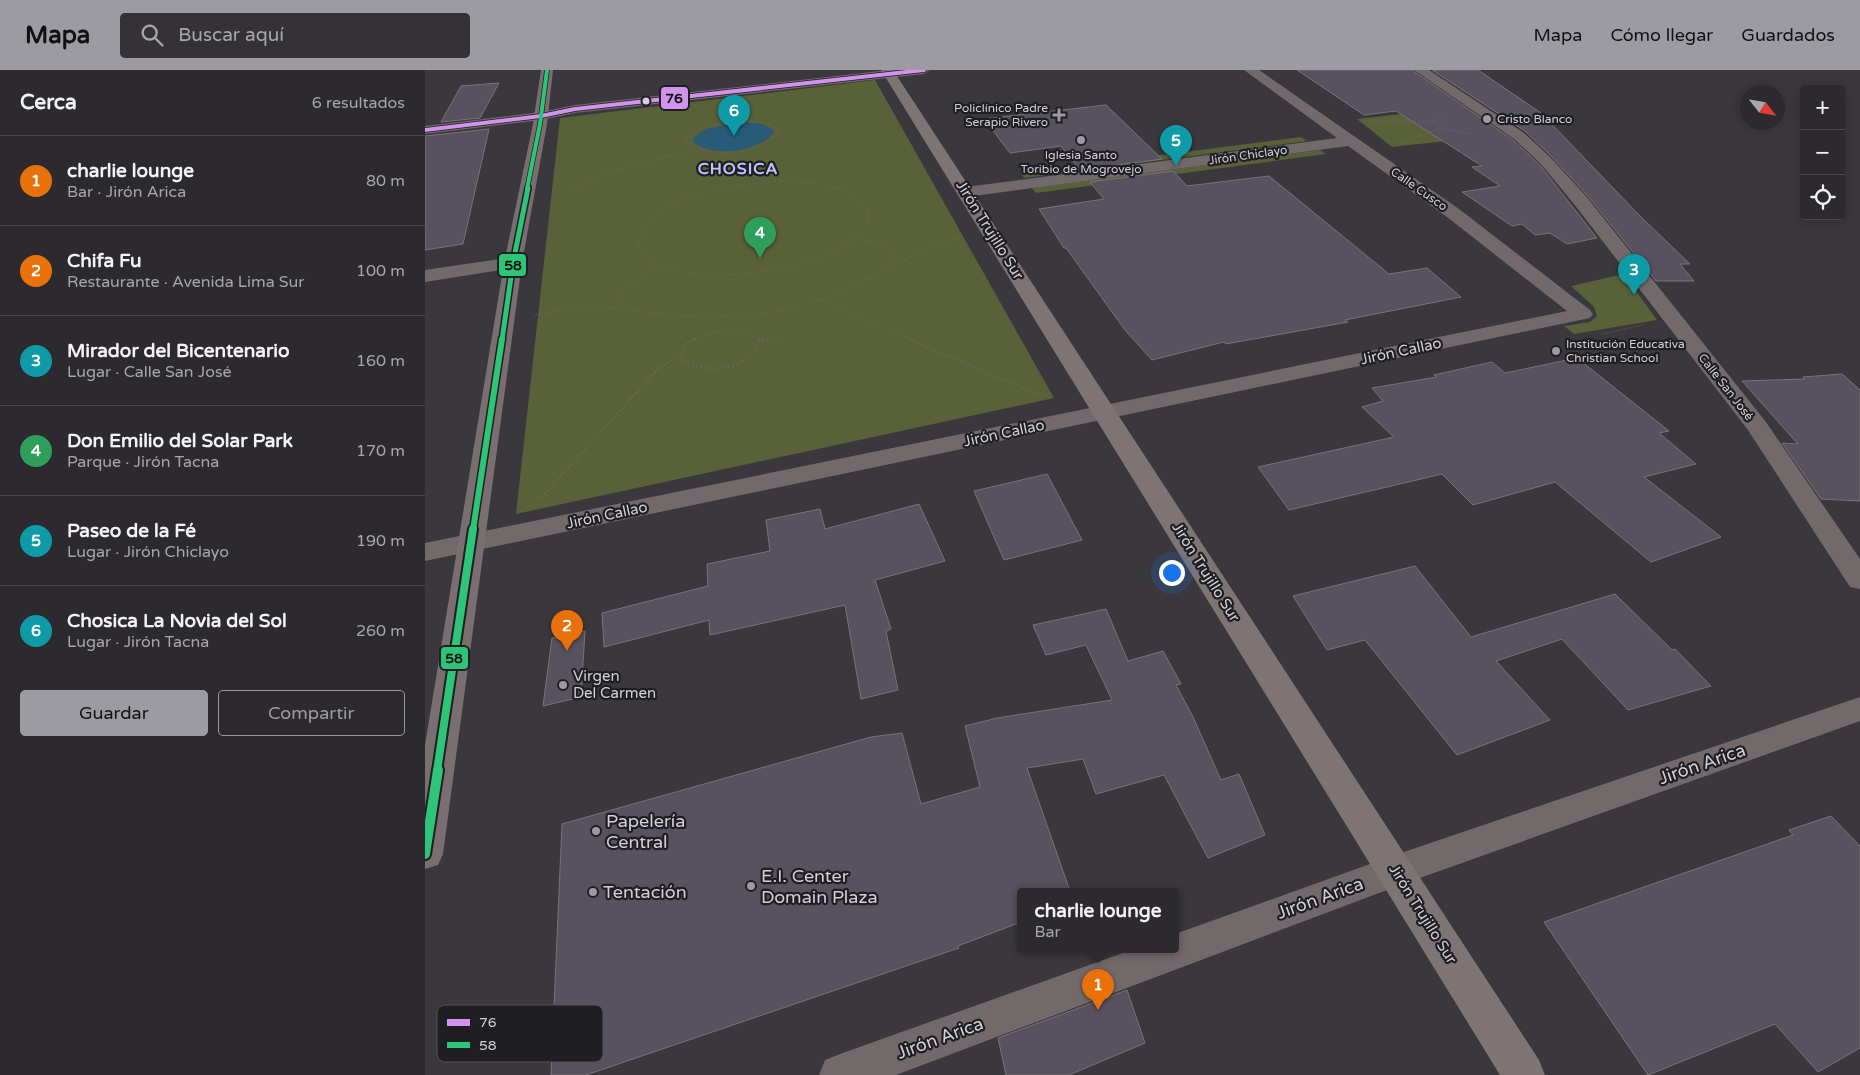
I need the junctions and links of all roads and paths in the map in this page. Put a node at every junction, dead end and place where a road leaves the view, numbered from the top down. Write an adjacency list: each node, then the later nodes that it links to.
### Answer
1 (547, 70): 6 (highway)
2 (924, 70): 5 (street)
3 (1250, 70): 12 (street, Calle Cusco)
4 (1420, 70): 35 (street, Calle San José)
5 (888, 72): 6 (street); 15 (street, Jirón Trujillo Sur)
6 (542, 112): 8 (street); 11 (street); 19 (highway)
7 (1448, 113): 10 (path)
8 (425, 121)
9 (1364, 121): 10 (path)
10 (1435, 122): 13 (path)
11 (425, 130)
12 (1351, 141): 15 (street, Jirón Chiclayo); 25 (street, Calle Cusco)
13 (1391, 146)
14 (700, 150): 14 (path); 16 (path)
15 (966, 192): 17 (street, Jirón Trujillo Sur)
16 (563, 193)
17 (991, 232): 21 (path); 31 (street, Jirón Trujillo Sur)
18 (855, 240): 20 (path); 20 (path); 21 (path)
19 (513, 263): 22 (street); 26 (highway)
20 (660, 265): 24 (path)
21 (894, 267): 23 (path)
22 (425, 276)
23 (820, 300): 24 (path); 30 (path)
24 (612, 307): 26 (path)
25 (1583, 314): 31 (street, Jirón Callao)
26 (505, 320): 33 (highway)
27 (781, 337): 28 (path)
28 (759, 340): 29 (path); 29 (path)
29 (680, 353): 32 (path)
30 (1041, 396)
31 (1105, 412): 33 (street, Jirón Callao); 38 (street, Jirón Trujillo Sur)
32 (533, 506)
33 (471, 543): 34 (street, Jirón Callao); 37 (highway)
34 (425, 552)
35 (1860, 580)
36 (1860, 709): 38 (street, Jirón Arica)
37 (425, 854)
38 (1395, 871): 39 (street, Jirón Arica); 42 (street, Jirón Trujillo Sur)
39 (1179, 950)
40 (1172, 953): 41 (street, Jirón Arica)
41 (840, 1075)
42 (1524, 1075)

